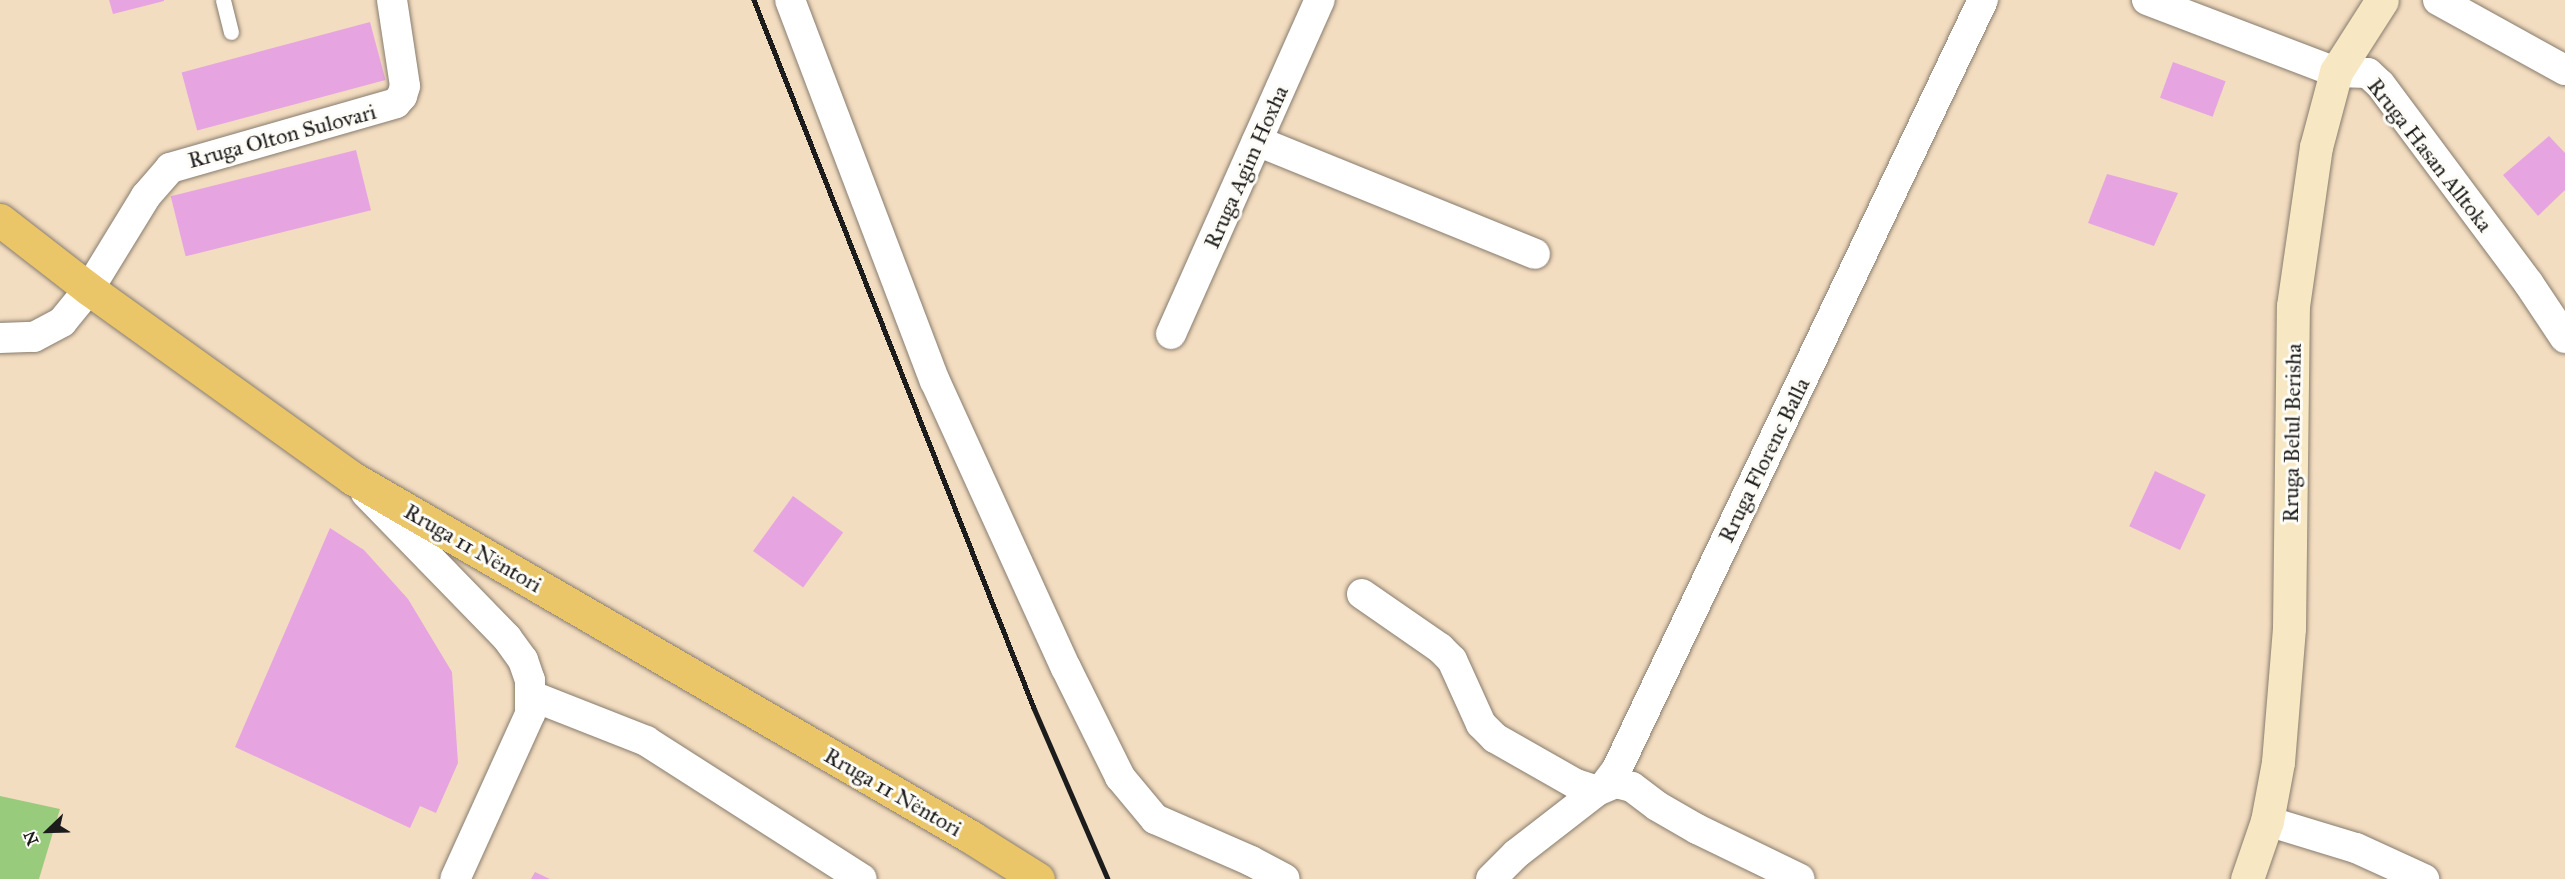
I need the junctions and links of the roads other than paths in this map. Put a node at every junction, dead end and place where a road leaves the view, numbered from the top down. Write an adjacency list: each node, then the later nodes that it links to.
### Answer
1 (223, 0): 9 (lane)
2 (392, 0): 15 (street, Rruga Olton Sulovari)
3 (790, 0): 27 (street)
4 (1320, 0): 12 (street, Rruga Agim Hoxha)
5 (1983, 0): 22 (street, Rruga Florenc Balla)
6 (2147, 0): 11 (street, Rruga Hasan Alltoka)
7 (2382, 0): 11 (street, Rruga Belul Berisha)
8 (2438, 0): 10 (street)
9 (231, 32)
10 (2565, 69)
11 (2336, 72): 18 (street, Rruga Hasan Alltoka); 23 (street, Rruga Belul Berisha)
12 (1257, 141): 14 (street); 16 (street, Rruga Agim Hoxha)
13 (0, 220): 15 (main road, Rruga 11 Nëntori)
14 (1534, 254)
15 (89, 289): 17 (street, Rruga Olton Sulovari); 19 (main road, Rruga 11 Nëntori)
16 (1171, 334)
17 (0, 338)
18 (2565, 338)
19 (352, 478): 21 (street); 26 (main road, Rruga 11 Nëntori)
20 (1362, 594): 22 (street)
21 (532, 696): 24 (street); 25 (street)
22 (1597, 791): 28 (street, Rruga Florenc Balla); 29 (street)
23 (2266, 821): 30 (street, Rruga Belul Berisha); 31 (street)
24 (455, 879)
25 (862, 879)
26 (1038, 879)
27 (1285, 879)
28 (1491, 879)
29 (1800, 879)
30 (2247, 879)
31 (2424, 879)

